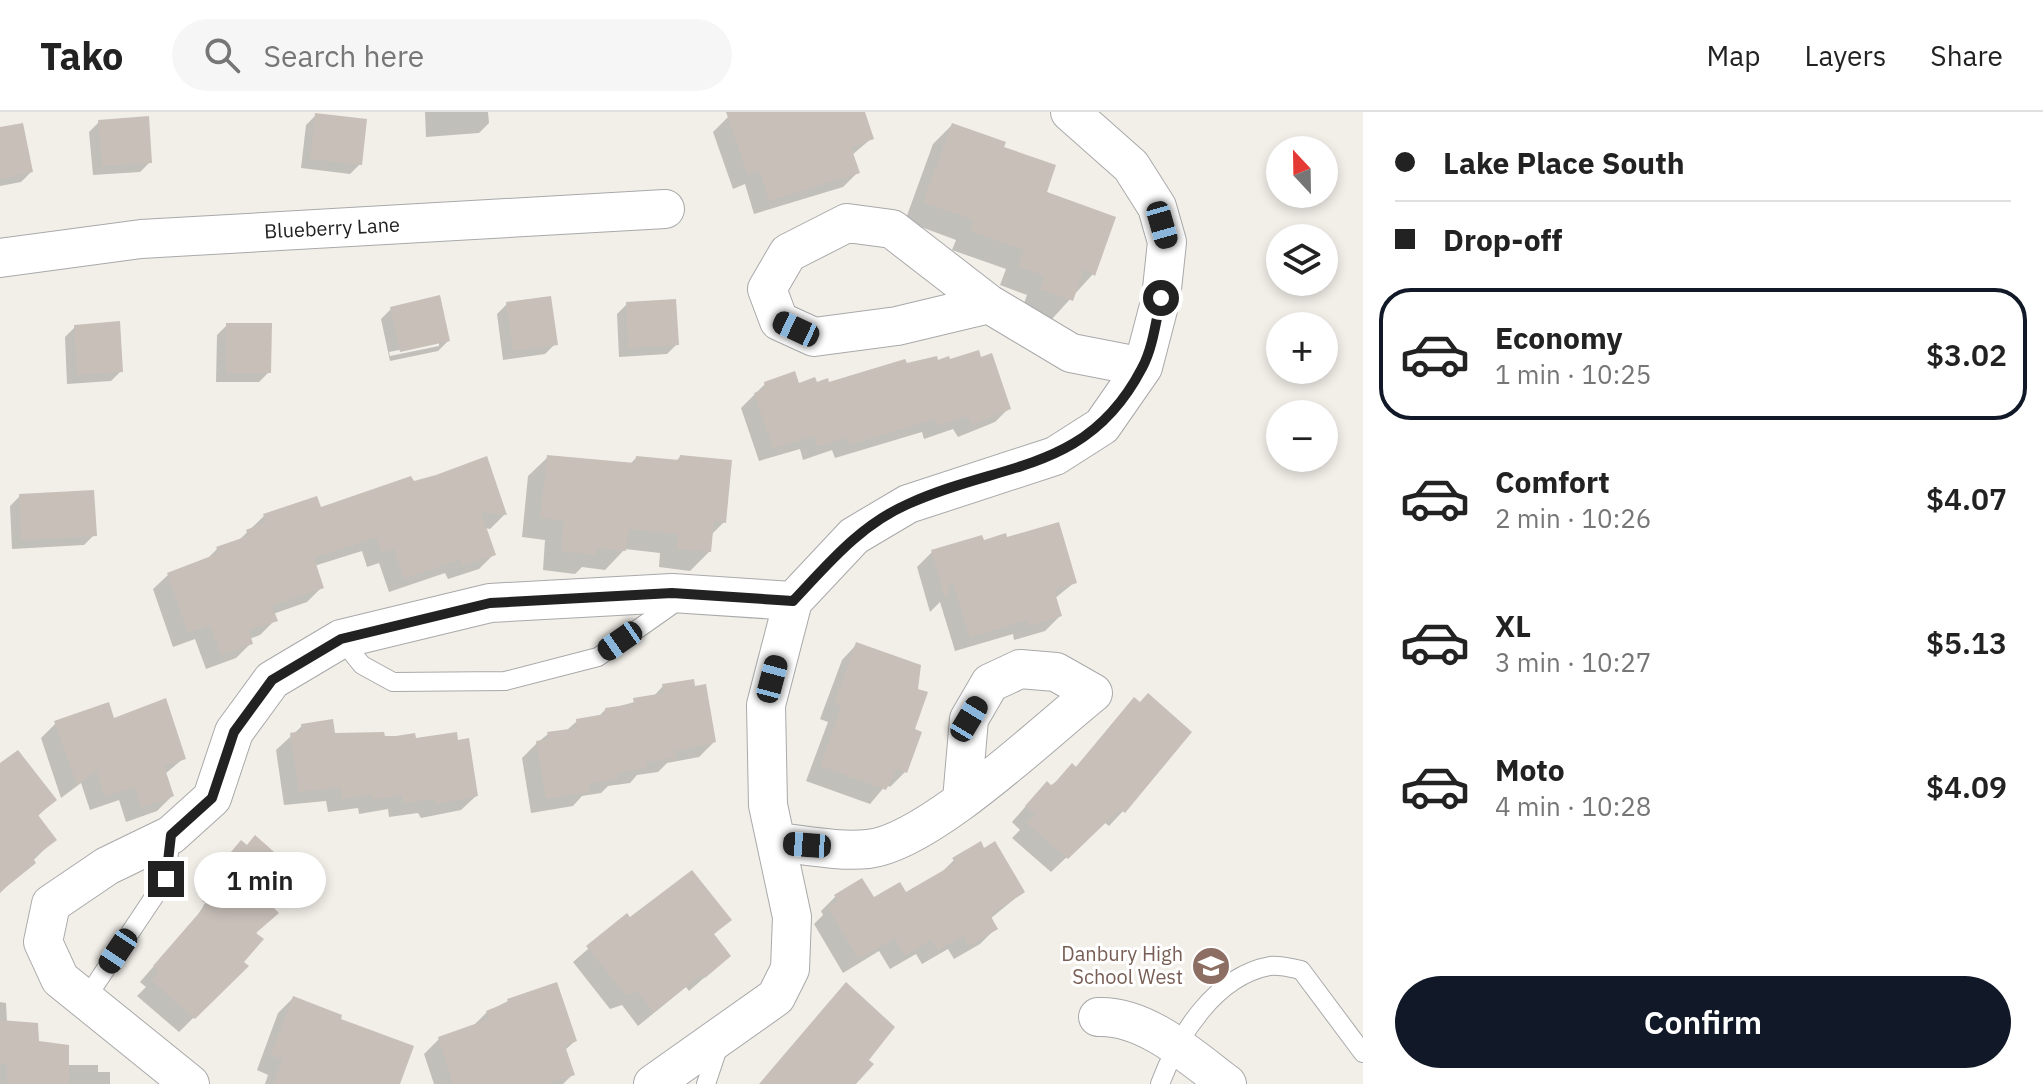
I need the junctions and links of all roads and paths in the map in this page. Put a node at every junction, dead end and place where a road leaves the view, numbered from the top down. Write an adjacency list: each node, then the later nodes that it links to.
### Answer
1 (1070, 112): 5 (street)
2 (665, 209): 3 (street, Blueberry Lane)
3 (0, 258)
4 (989, 304): 4 (street); 5 (street)
5 (1143, 367): 7 (street)
6 (687, 594): 7 (street); 8 (street); 8 (lane)
7 (793, 601): 11 (street)
8 (341, 639): 10 (street)
9 (962, 800): 11 (street)
10 (171, 835): 12 (lane); 12 (street)
11 (776, 842): 14 (street)
12 (85, 1000): 17 (street)
13 (1098, 1017): 15 (street)
14 (722, 1035): 18 (street); 19 (lane)
15 (1175, 1046): 16 (lane); 20 (lane); 21 (street)
16 (1363, 1053)
17 (190, 1084)
18 (653, 1084)
19 (706, 1084)
20 (1160, 1084)
21 (1227, 1084)

